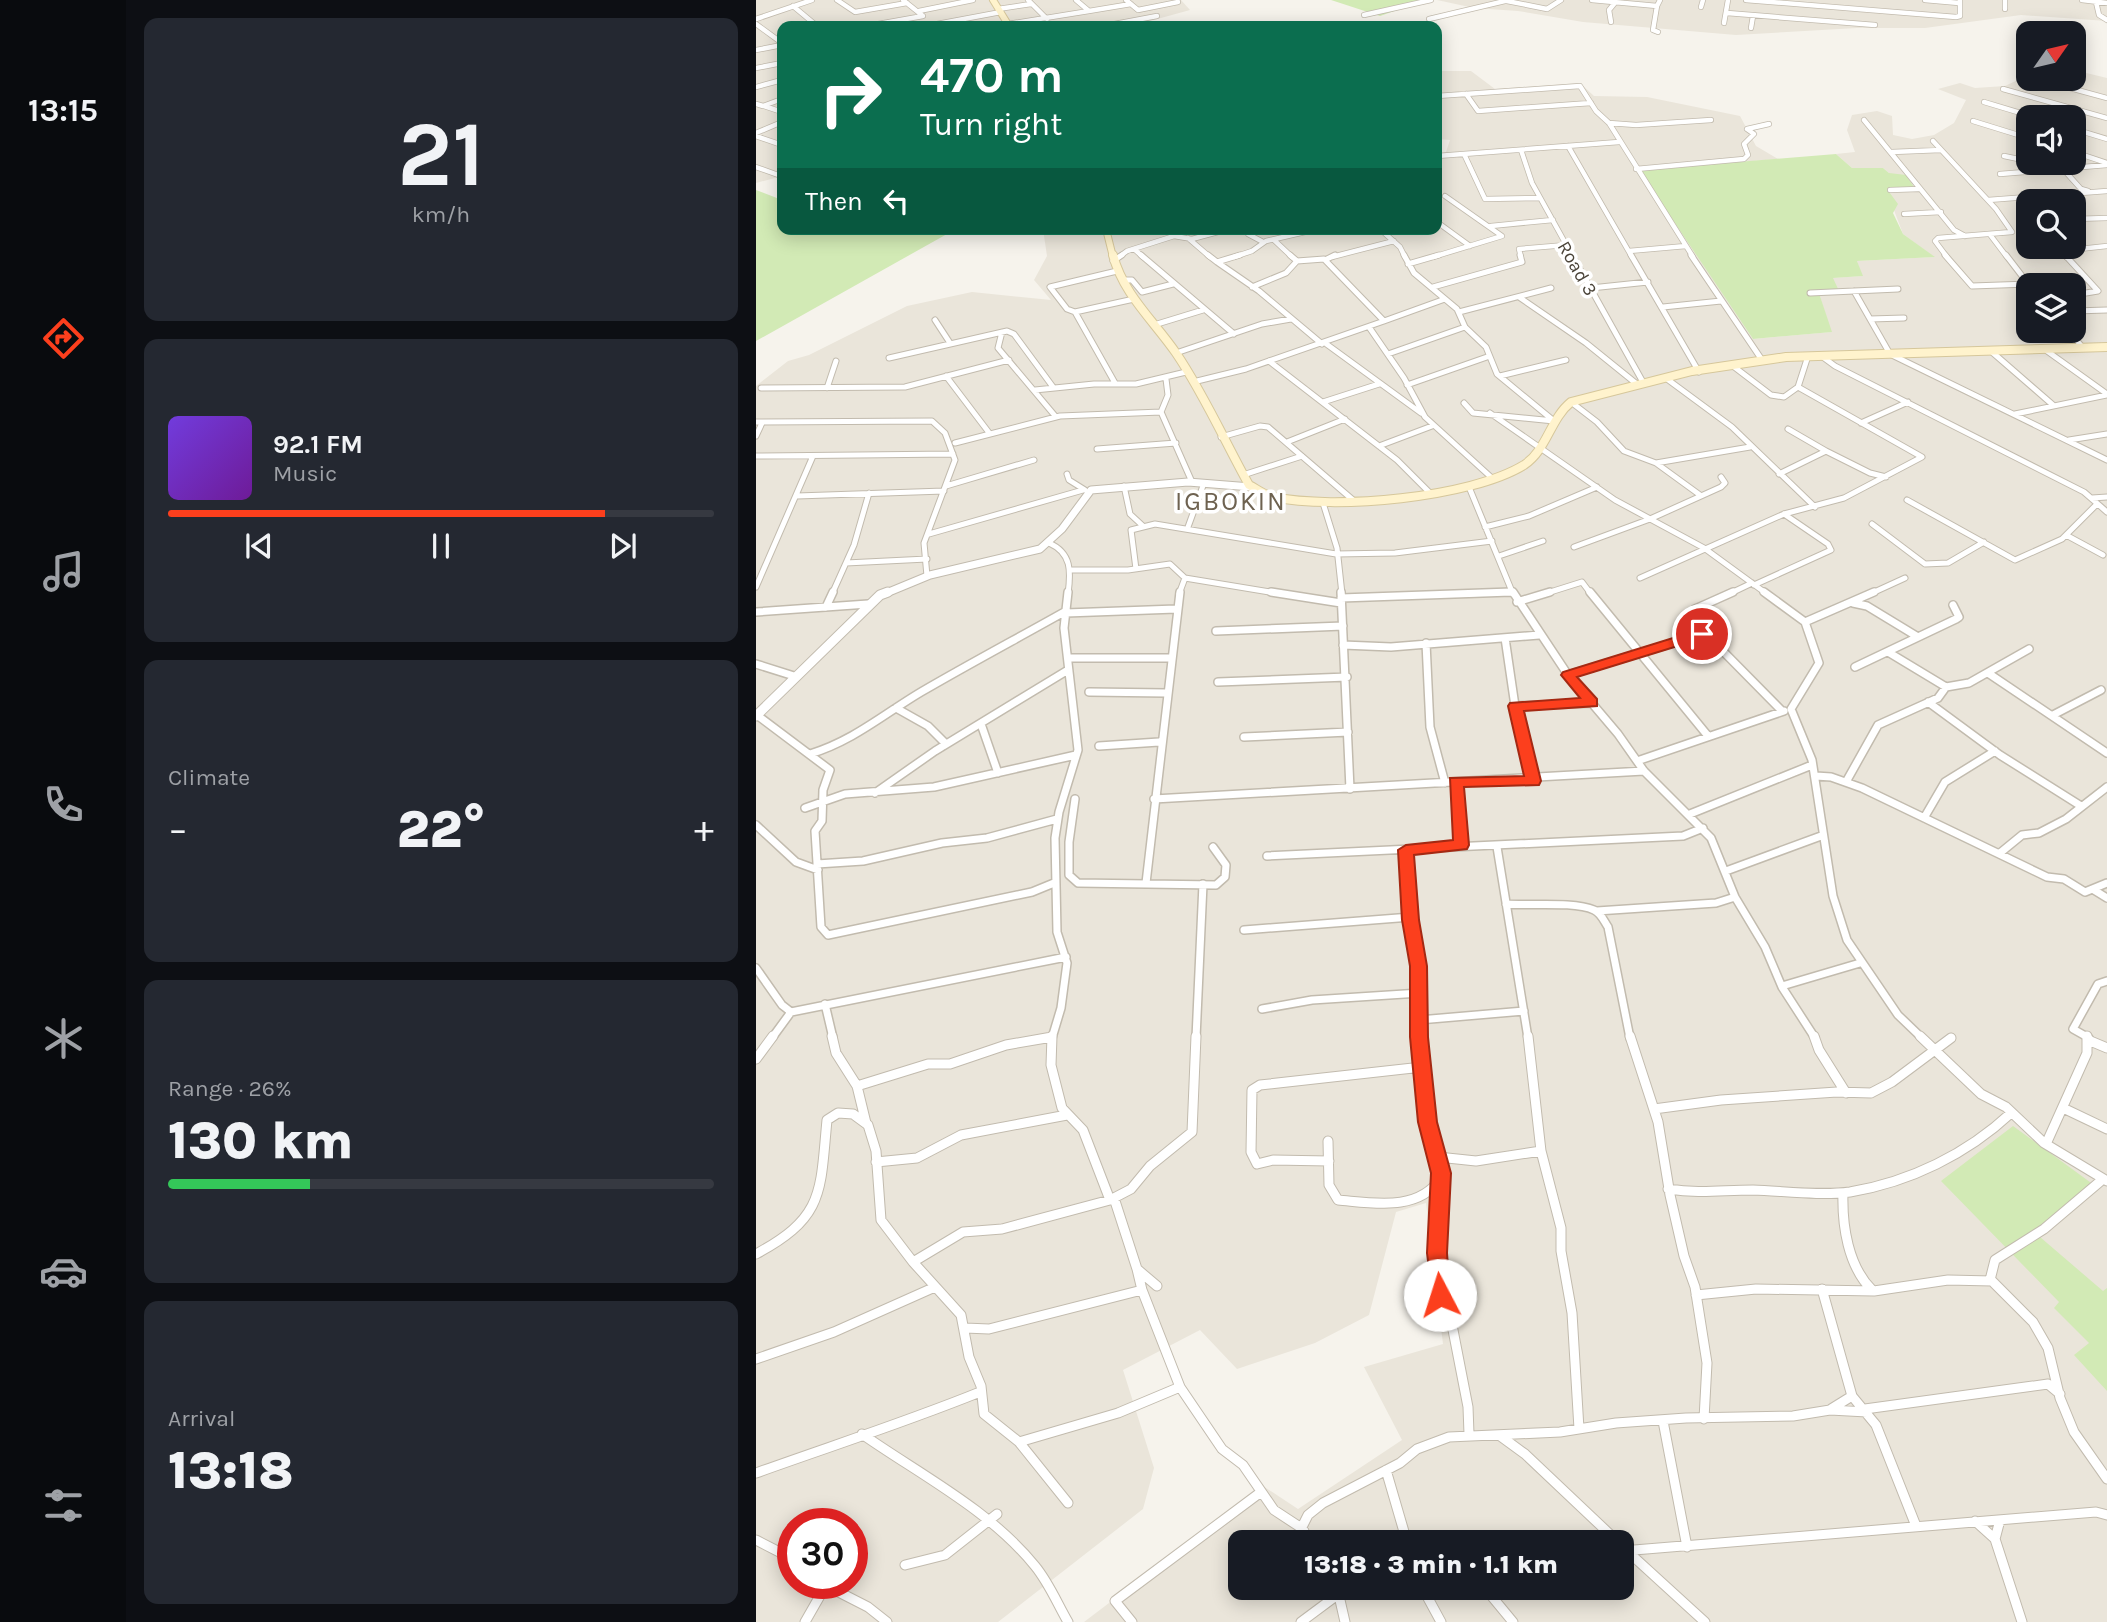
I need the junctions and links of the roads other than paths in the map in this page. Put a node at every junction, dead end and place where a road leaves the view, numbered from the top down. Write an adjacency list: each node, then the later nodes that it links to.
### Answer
1 (789, 0): 29 (street)
2 (812, 0): 29 (street)
3 (837, 0): 18 (street)
4 (973, 0): 19 (street)
5 (993, 0): 34 (main road)
6 (1076, 0): 35 (street)
7 (1126, 0): 27 (street)
8 (1431, 0): 37 (street)
9 (1560, 0): 20 (street)
10 (1592, 0): 21 (street)
11 (1660, 0): 30 (street)
12 (1703, 0): 31 (street)
13 (1728, 0): 36 (street)
14 (1746, 0): 22 (street)
15 (1925, 0): 22 (street)
16 (2005, 0): 32 (street)
17 (2082, 0): 25 (street)
18 (905, 1): 33 (street)
19 (958, 1): 33 (street)
20 (1508, 1): 42 (street)
21 (1606, 1): 28 (street)
22 (1960, 1)
23 (1030, 2): 34 (street); 41 (street)
24 (1178, 2): 27 (street)
25 (2096, 2): 26 (street); 43 (street)
26 (2107, 3)
27 (1131, 4): 35 (street)
28 (1614, 4): 30 (street); 50 (street)
29 (795, 5): 40 (street); 44 (street)
30 (1657, 6): 54 (street)
31 (1701, 7)
32 (2005, 9)
33 (919, 11): 45 (street)
34 (999, 11): 46 (street); 47 (main road)
35 (1088, 11): 41 (street)
36 (1727, 13): 39 (street); 51 (street)
37 (1364, 15)
38 (1157, 16): 49 (street)
39 (1753, 16): 52 (street); 53 (street)
40 (756, 19): 55 (street)
41 (1046, 19): 48 (street)
42 (1429, 19)
43 (2107, 20)
44 (812, 21)
45 (894, 21)
46 (951, 21)
47 (1006, 21)
48 (1034, 21)
49 (1130, 21)
50 (1611, 22)
51 (1724, 23)
52 (1875, 25)
53 (1751, 28)
54 (1658, 32)
55 (777, 39)
56 (777, 45): 57 (street)
57 (756, 50)
58 (777, 64): 59 (street)
59 (756, 68)
60 (777, 81): 61 (street)
61 (756, 87)
62 (2003, 89): 74 (street)
63 (2081, 91): 66 (street)
64 (1466, 94): 65 (street); 69 (street); 69 (street)
65 (1442, 96)
66 (2107, 98)
67 (777, 101): 71 (street)
68 (1984, 102): 73 (street)
69 (1591, 103): 78 (street)
70 (756, 104): 71 (street)
71 (763, 106): 72 (street)
72 (777, 111)
73 (2016, 112)
74 (2107, 118)
75 (1711, 120): 78 (street)
76 (1864, 120): 91 (street)
77 (1973, 121): 82 (street)
78 (1609, 123): 86 (street)
79 (777, 124): 83 (street)
80 (1769, 124): 100 (street)
81 (2086, 133): 84 (street)
82 (2016, 134)
83 (756, 135): 87 (street)
84 (2107, 139)
85 (1933, 141): 90 (street)
86 (1617, 142): 88 (street); 100 (street)
87 (777, 143)
88 (1567, 146): 89 (street); 137 (street)
89 (1521, 150): 92 (street); 110 (street, Road 3)
90 (1941, 150): 91 (street); 111 (street)
91 (1892, 152): 105 (street)
92 (1464, 154): 93 (street); 110 (street)
93 (1442, 156)
94 (2004, 156): 96 (street)
95 (2086, 156): 97 (street)
96 (2016, 159)
97 (2107, 164): 98 (street)
98 (2086, 166)
99 (756, 167): 103 (street)
100 (1636, 169): 134 (street)
101 (2016, 172): 102 (street)
102 (2000, 174)
103 (777, 175)
104 (2069, 175): 108 (street)
105 (1919, 189): 106 (street); 112 (street)
106 (1890, 190)
107 (2107, 191): 108 (street)
108 (2092, 192): 111 (street)
109 (1445, 196): 118 (street)
110 (1540, 198): 116 (street, Road 3)
111 (1988, 200): 127 (street)
112 (1941, 212): 113 (street); 126 (street)
113 (1904, 214)
114 (2107, 218): 115 (street)
115 (2086, 219)
116 (1553, 220): 118 (street); 132 (street, Road 3)
117 (1442, 226): 133 (street)
118 (1490, 226): 133 (street)
119 (1107, 235): 139 (main road)
120 (1180, 235): 128 (street); 136 (street)
121 (1202, 235): 128 (street)
122 (1250, 235): 131 (street)
123 (1278, 235): 129 (street)
124 (1291, 235): 129 (street)
125 (1387, 235): 130 (street)
126 (1966, 236): 127 (street); 151 (street)
127 (1991, 236): 144 (street)
128 (1188, 238): 141 (street)
129 (1277, 239): 131 (street); 140 (street)
130 (1394, 241): 138 (street); 142 (street)
131 (1263, 242): 141 (street)
132 (1566, 245): 150 (street, Road 3); 153 (street)
133 (1470, 246): 142 (street)
134 (1686, 246): 137 (street); 162 (street)
135 (2107, 246): 145 (street)
136 (1133, 250): 139 (street); 149 (street)
137 (1629, 251): 148 (street)
138 (1325, 260): 140 (street); 173 (street)
139 (1113, 261): 143 (main road)
140 (1297, 261): 152 (street)
141 (1217, 262): 152 (street)
142 (1408, 264): 153 (street)
143 (1117, 271): 147 (main road); 167 (street)
144 (2020, 273)
145 (2081, 273)
146 (2086, 279): 158 (street)
147 (1123, 280): 149 (street); 160 (main road)
148 (1648, 282): 150 (street); 163 (street)
149 (1173, 284): 164 (street)
150 (1590, 286): 212 (street, Road 3)
151 (2016, 286)
152 (1252, 287): 169 (street)
153 (1433, 287): 161 (street)
154 (1551, 288): 159 (street)
155 (1898, 289): 156 (street)
156 (1854, 291): 157 (street); 171 (street)
157 (1810, 293)
158 (2086, 294)
159 (1518, 297): 168 (street); 212 (street)
160 (1134, 299): 167 (street); 174 (main road)
161 (1445, 299): 168 (street); 173 (street)
162 (1721, 301): 163 (street); 198 (street)
163 (1663, 307): 203 (street)
164 (1203, 310): 174 (street); 178 (street)
165 (2107, 310): 166 (street)
166 (2086, 311)
167 (1075, 312): 209 (street)
168 (1459, 312): 176 (street)
169 (1288, 318): 178 (street); 180 (street)
170 (1904, 318): 171 (street)
171 (1870, 319): 182 (street)
172 (935, 320): 179 (street)
173 (1384, 321): 175 (street)
174 (1154, 325): 186 (main road)
175 (1370, 327): 180 (street); 191 (street)
176 (1465, 327): 191 (street); 193 (street)
177 (1002, 332): 179 (street); 196 (street); 215 (street)
178 (1234, 334): 186 (street)
179 (950, 343): 195 (street)
180 (1323, 343): 200 (street); 210 (street)
181 (2079, 343): 184 (street)
182 (1884, 347): 189 (street); 190 (street)
183 (2107, 347): 184 (main road)
184 (2083, 348): 187 (main road)
185 (1992, 352): 187 (main road); 194 (main road); 225 (street)
186 (1176, 353): 202 (main road)
187 (2060, 353): 214 (street)
188 (1819, 354): 189 (main road); 192 (main road); 223 (street)
189 (1862, 354): 190 (main road)
190 (1890, 354): 194 (main road)
191 (1388, 355): 211 (street)
192 (1808, 356): 198 (main road); 216 (street)
193 (1487, 357): 205 (street); 211 (street)
194 (1905, 357): 229 (street)
195 (889, 358)
196 (1009, 360): 204 (street); 219 (street)
197 (1566, 360): 205 (street)
198 (1762, 360): 201 (main road)
199 (836, 361): 218 (street)
200 (1269, 361): 208 (street); 221 (street)
201 (1733, 366): 203 (main road); 216 (street)
202 (1186, 372): 206 (street); 208 (main road)
203 (1699, 373): 207 (main road)
204 (946, 376): 218 (street); 237 (street)
205 (1500, 376): 232 (street)
206 (1166, 379): 209 (street); 226 (street)
207 (1667, 379): 212 (main road); 246 (street)
208 (1193, 382): 240 (main road)
209 (1115, 383): 215 (street)
210 (1379, 384): 221 (street); 228 (street)
211 (1407, 384): 228 (street)
212 (1641, 384): 222 (main road)
213 (2107, 384): 214 (street)
214 (2093, 385): 220 (street)
215 (1053, 387): 219 (street)
216 (1798, 387): 234 (street)
217 (761, 388): 218 (street)
218 (827, 388)
219 (1035, 390): 230 (street)
220 (2107, 395): 225 (street)
221 (1323, 402): 231 (street)
222 (1571, 402): 232 (main road); 256 (street)
223 (1908, 402): 234 (street); 276 (street)
224 (1464, 403): 227 (street)
225 (2053, 405): 229 (street)
226 (1161, 412): 230 (street); 244 (street)
227 (1490, 413): 232 (street); 248 (street)
228 (1423, 414): 235 (street)
229 (2014, 414): 241 (street)
230 (1056, 417): 237 (street)
231 (1345, 419): 242 (street); 245 (street)
232 (1555, 421): 248 (main road)
233 (759, 422): 239 (street); 250 (street)
234 (1861, 423): 261 (street)
235 (1432, 426): 245 (street); 262 (street)
236 (1788, 429): 249 (street)
237 (990, 433): 243 (street)
238 (2107, 434): 241 (street)
239 (756, 436)
240 (1221, 437): 242 (street); 259 (main road)
241 (2069, 440): 255 (street)
242 (1287, 442): 253 (street)
243 (955, 443)
244 (1176, 443): 247 (street); 263 (street)
245 (1380, 446): 272 (street)
246 (1750, 447): 256 (street); 258 (street)
247 (1097, 449)
248 (1542, 450): 262 (main road); 268 (street)
249 (1826, 450): 258 (street); 261 (street)
250 (953, 454): 252 (street); 269 (street)
251 (756, 456): 252 (street)
252 (813, 456): 274 (street)
253 (1302, 456): 259 (street); 277 (street)
254 (1034, 460): 269 (street)
255 (2107, 460)
256 (1656, 463): 273 (street)
257 (1067, 474): 270 (street)
258 (1779, 474): 280 (street)
259 (1243, 475): 266 (main road)
260 (1721, 477): 273 (street)
261 (1887, 477): 280 (street)
262 (1493, 479): 267 (main road)
263 (1192, 482): 264 (street); 265 (street)
264 (1205, 483): 266 (street); 286 (street)
265 (1124, 486): 270 (street); 285 (street)
266 (1251, 487): 279 (main road)
267 (1468, 487): 272 (main road); 287 (street)
268 (1597, 487): 283 (street); 287 (street)
269 (945, 489): 271 (street); 288 (street)
270 (1086, 491): 288 (street); 292 (street)
271 (869, 493): 274 (street); 300 (street)
272 (1431, 494): 277 (main road)
273 (1700, 495): 283 (street)
274 (797, 496): 308 (street)
275 (2107, 497): 276 (street)
276 (2092, 498): 281 (street)
277 (1353, 500): 279 (main road)
278 (1907, 500): 293 (street)
279 (1323, 503): 296 (street)
280 (1815, 506): 282 (street)
281 (2099, 509): 289 (street)
282 (1784, 514): 295 (street); 307 (street)
283 (1650, 519): 294 (street); 295 (street)
284 (1872, 524): 293 (street)
285 (1133, 525): 286 (street); 301 (street)
286 (1188, 527): 296 (street)
287 (1485, 527): 290 (street)
288 (929, 534): 299 (street)
289 (2066, 535): 293 (street); 297 (street)
290 (1492, 541): 296 (street); 298 (street)
291 (1543, 541): 298 (street)
292 (1049, 542): 302 (street); 303 (street)
293 (1984, 542)
294 (1574, 547)
295 (1704, 548): 305 (street); 307 (street)
296 (1338, 554): 310 (street)
297 (2103, 555)
298 (1499, 556): 309 (street)
299 (927, 559): 300 (street); 303 (street)
300 (846, 563): 315 (street)
301 (1136, 569): 302 (street); 304 (street)
302 (1071, 570): 319 (street)
303 (927, 576): 313 (street)
304 (1185, 578): 310 (street); 316 (street)
305 (1640, 578)
306 (1905, 578): 312 (street)
307 (1753, 584): 317 (street); 321 (street)
308 (756, 587)
309 (1511, 592): 310 (street); 311 (street)
310 (1341, 601): 322 (street)
311 (1517, 602): 324 (street); 330 (street)
312 (1853, 603): 321 (street); 325 (street)
313 (869, 604): 315 (street); 339 (street)
314 (1953, 605): 325 (street)
315 (826, 607): 318 (street)
316 (1176, 609): 319 (street); 333 (street)
317 (1695, 609)
318 (758, 612): 320 (street)
319 (1066, 612): 332 (street); 346 (street)
320 (756, 621)
321 (1805, 621): 351 (street)
322 (1343, 626): 323 (street); 328 (street)
323 (1216, 631)
324 (1539, 635): 326 (street); 338 (street)
325 (1918, 637): 331 (street)
326 (1505, 638): 327 (street); 349 (street)
327 (1426, 643): 328 (street); 375 (street)
328 (1343, 645): 340 (street)
329 (2029, 649): 337 (street)
330 (1638, 652): 338 (street); 352 (street); 358 (street)
331 (1888, 652): 335 (street); 342 (street)
332 (1068, 658): 333 (street); 336 (street)
333 (1170, 658): 345 (street)
334 (756, 664): 339 (street)
335 (1855, 667)
336 (1068, 670): 356 (street); 366 (street)
337 (1988, 673): 342 (street); 355 (street)
338 (1568, 675): 348 (street)
339 (794, 676): 353 (street)
340 (1348, 677): 341 (street); 357 (street)
341 (1219, 682)
342 (1946, 687): 347 (street)
343 (2101, 690): 355 (street)
344 (1089, 692): 345 (street)
345 (1166, 692): 360 (street)
346 (907, 701): 350 (street); 354 (street)
347 (1928, 702): 363 (street); 374 (street)
348 (1592, 703): 349 (street); 367 (street)
349 (1515, 706): 372 (street)
350 (895, 708): 354 (street); 365 (street)
351 (1791, 709): 352 (street); 368 (street)
352 (1782, 711): 358 (street)
353 (757, 715): 365 (street)
354 (911, 715): 361 (street)
355 (2053, 715): 364 (street)
356 (981, 724): 361 (street); 370 (street)
357 (1348, 732): 359 (street); 377 (street)
358 (1708, 736): 367 (street)
359 (1244, 737)
360 (1159, 742): 362 (street); 381 (street)
361 (945, 744): 378 (street)
362 (1098, 746)
363 (1995, 751): 382 (street); 385 (street)
364 (2107, 753)
365 (810, 754): 379 (street)
366 (1076, 755): 370 (street); 386 (street)
367 (1637, 761): 369 (street)
368 (1812, 765): 371 (street); 384 (street)
369 (1644, 771): 372 (street); 384 (street)
370 (998, 773): 378 (street)
371 (1816, 776): 374 (street); 389 (street)
372 (1533, 781): 373 (street)
373 (1456, 782): 375 (street); 390 (street)
374 (1846, 782): 385 (street)
375 (1444, 783): 377 (street)
376 (2107, 787): 382 (street)
377 (1350, 789): 381 (street)
378 (880, 792): 379 (street)
379 (825, 796): 383 (street); 396 (street)
380 (1075, 799): 399 (street)
381 (1154, 799): 399 (street)
382 (2081, 806): 394 (street)
383 (805, 807)
384 (1690, 814): 388 (street)
385 (1924, 818): 394 (street)
386 (1057, 819): 396 (street); 398 (street)
387 (756, 825): 396 (street)
388 (1703, 828): 392 (street); 397 (street)
389 (1821, 835): 397 (street); 408 (street)
390 (1461, 845): 392 (street); 393 (street)
391 (1213, 847): 400 (street)
392 (1497, 847): 403 (street)
393 (1406, 850): 395 (street); 405 (street)
394 (2000, 853): 401 (street)
395 (1267, 856)
396 (819, 867): 398 (street)
397 (1726, 871): 402 (street)
398 (1054, 883): 407 (street)
399 (1146, 883): 400 (street)
400 (1203, 884): 443 (street)
401 (2102, 890)
402 (1735, 897): 404 (street); 411 (street)
403 (1506, 904): 404 (street); 415 (street)
404 (1596, 912): 428 (street)
405 (1411, 917): 406 (street); 412 (street)
406 (1244, 930)
407 (1066, 957): 413 (street); 418 (street)
408 (1860, 963): 411 (street); 422 (street)
409 (756, 968): 416 (street)
410 (2107, 981): 420 (street)
411 (1782, 986): 426 (street)
412 (1420, 993): 414 (street); 417 (street)
413 (825, 1004): 416 (street); 425 (street)
414 (1262, 1009)
415 (1524, 1011): 417 (street); 435 (street)
416 (791, 1012): 423 (street)
417 (1419, 1020): 424 (street)
418 (1052, 1037): 425 (street); 430 (street)
419 (1951, 1038): 422 (street)
420 (2088, 1040): 421 (street); 427 (street)
421 (2107, 1048)
422 (1936, 1049): 426 (street); 429 (street)
423 (756, 1059)
424 (1422, 1068): 436 (street); 437 (street)
425 (857, 1086): 431 (street)
426 (1846, 1093): 428 (street)
427 (2063, 1108): 432 (street); 434 (street)
428 (1654, 1109): 441 (street)
429 (2011, 1113): 434 (street); 442 (street)
430 (1063, 1114): 438 (street); 443 (street)
431 (866, 1123): 438 (street); 444 (street)
432 (2107, 1129)
433 (1328, 1141): 437 (street)
434 (2046, 1144): 439 (street)
435 (1541, 1151): 436 (street); 466 (street)
436 (1438, 1157): 440 (street)
437 (1329, 1161): 440 (street)
438 (876, 1162): 445 (street)
439 (2105, 1180): 447 (street)
440 (1439, 1183): 468 (street)
441 (1668, 1189): 442 (street); 453 (street)
442 (1843, 1193): 449 (street)
443 (1112, 1199): 445 (street); 446 (street)
444 (756, 1254)
445 (912, 1262): 450 (street)
446 (1138, 1269): 448 (street); 452 (street)
447 (1990, 1280): 449 (street); 456 (street)
448 (1157, 1286)
449 (1858, 1286): 451 (street)
450 (935, 1287): 454 (street); 455 (street)
451 (1822, 1289): 453 (street); 461 (street)
452 (1142, 1290): 454 (street); 458 (street)
453 (1696, 1295): 464 (street)
454 (965, 1328): 459 (street)
455 (756, 1359)
456 (2052, 1370): 457 (street); 460 (street)
457 (2048, 1384): 460 (street); 463 (street)
458 (1180, 1387): 470 (street); 474 (street)
459 (980, 1392): 467 (street); 470 (street)
460 (2060, 1394): 473 (street)
461 (1852, 1396): 462 (street); 463 (street)
462 (1830, 1410): 463 (street); 464 (street)
463 (1866, 1410): 481 (street)
464 (1704, 1419): 465 (street)
465 (1663, 1421): 466 (street); 487 (street)
466 (1579, 1429): 469 (street)
467 (862, 1434): 472 (street); 480 (street)
468 (1469, 1434): 469 (street); 471 (street)
469 (1498, 1435): 484 (street)
470 (1019, 1442): 475 (street)
471 (1387, 1470): 482 (street); 483 (street)
472 (756, 1473)
473 (2107, 1479)
474 (1261, 1492): 482 (street); 501 (street)
475 (1069, 1503)
476 (997, 1514): 480 (street)
477 (2107, 1515): 478 (street)
478 (2000, 1520): 479 (street); 485 (street)
479 (1975, 1521): 481 (street); 485 (street)
480 (987, 1523): 491 (street); 500 (street)
481 (1916, 1526): 487 (street)
482 (1303, 1529)
483 (1404, 1530)
484 (1605, 1530)
485 (1995, 1539): 507 (street)
486 (756, 1540): 489 (street)
487 (1687, 1547): 488 (street)
488 (1634, 1549)
489 (777, 1551)
490 (1634, 1558): 506 (street)
491 (905, 1565)
492 (818, 1599): 498 (street)
493 (851, 1599): 499 (street)
494 (1326, 1600): 502 (street)
495 (1340, 1600): 503 (street)
496 (1429, 1600): 504 (street)
497 (1495, 1600): 505 (street)
498 (806, 1622)
499 (887, 1622)
500 (1068, 1622)
501 (1132, 1622)
502 (1301, 1622)
503 (1345, 1622)
504 (1441, 1622)
505 (1513, 1622)
506 (1705, 1622)
507 (2022, 1622)

